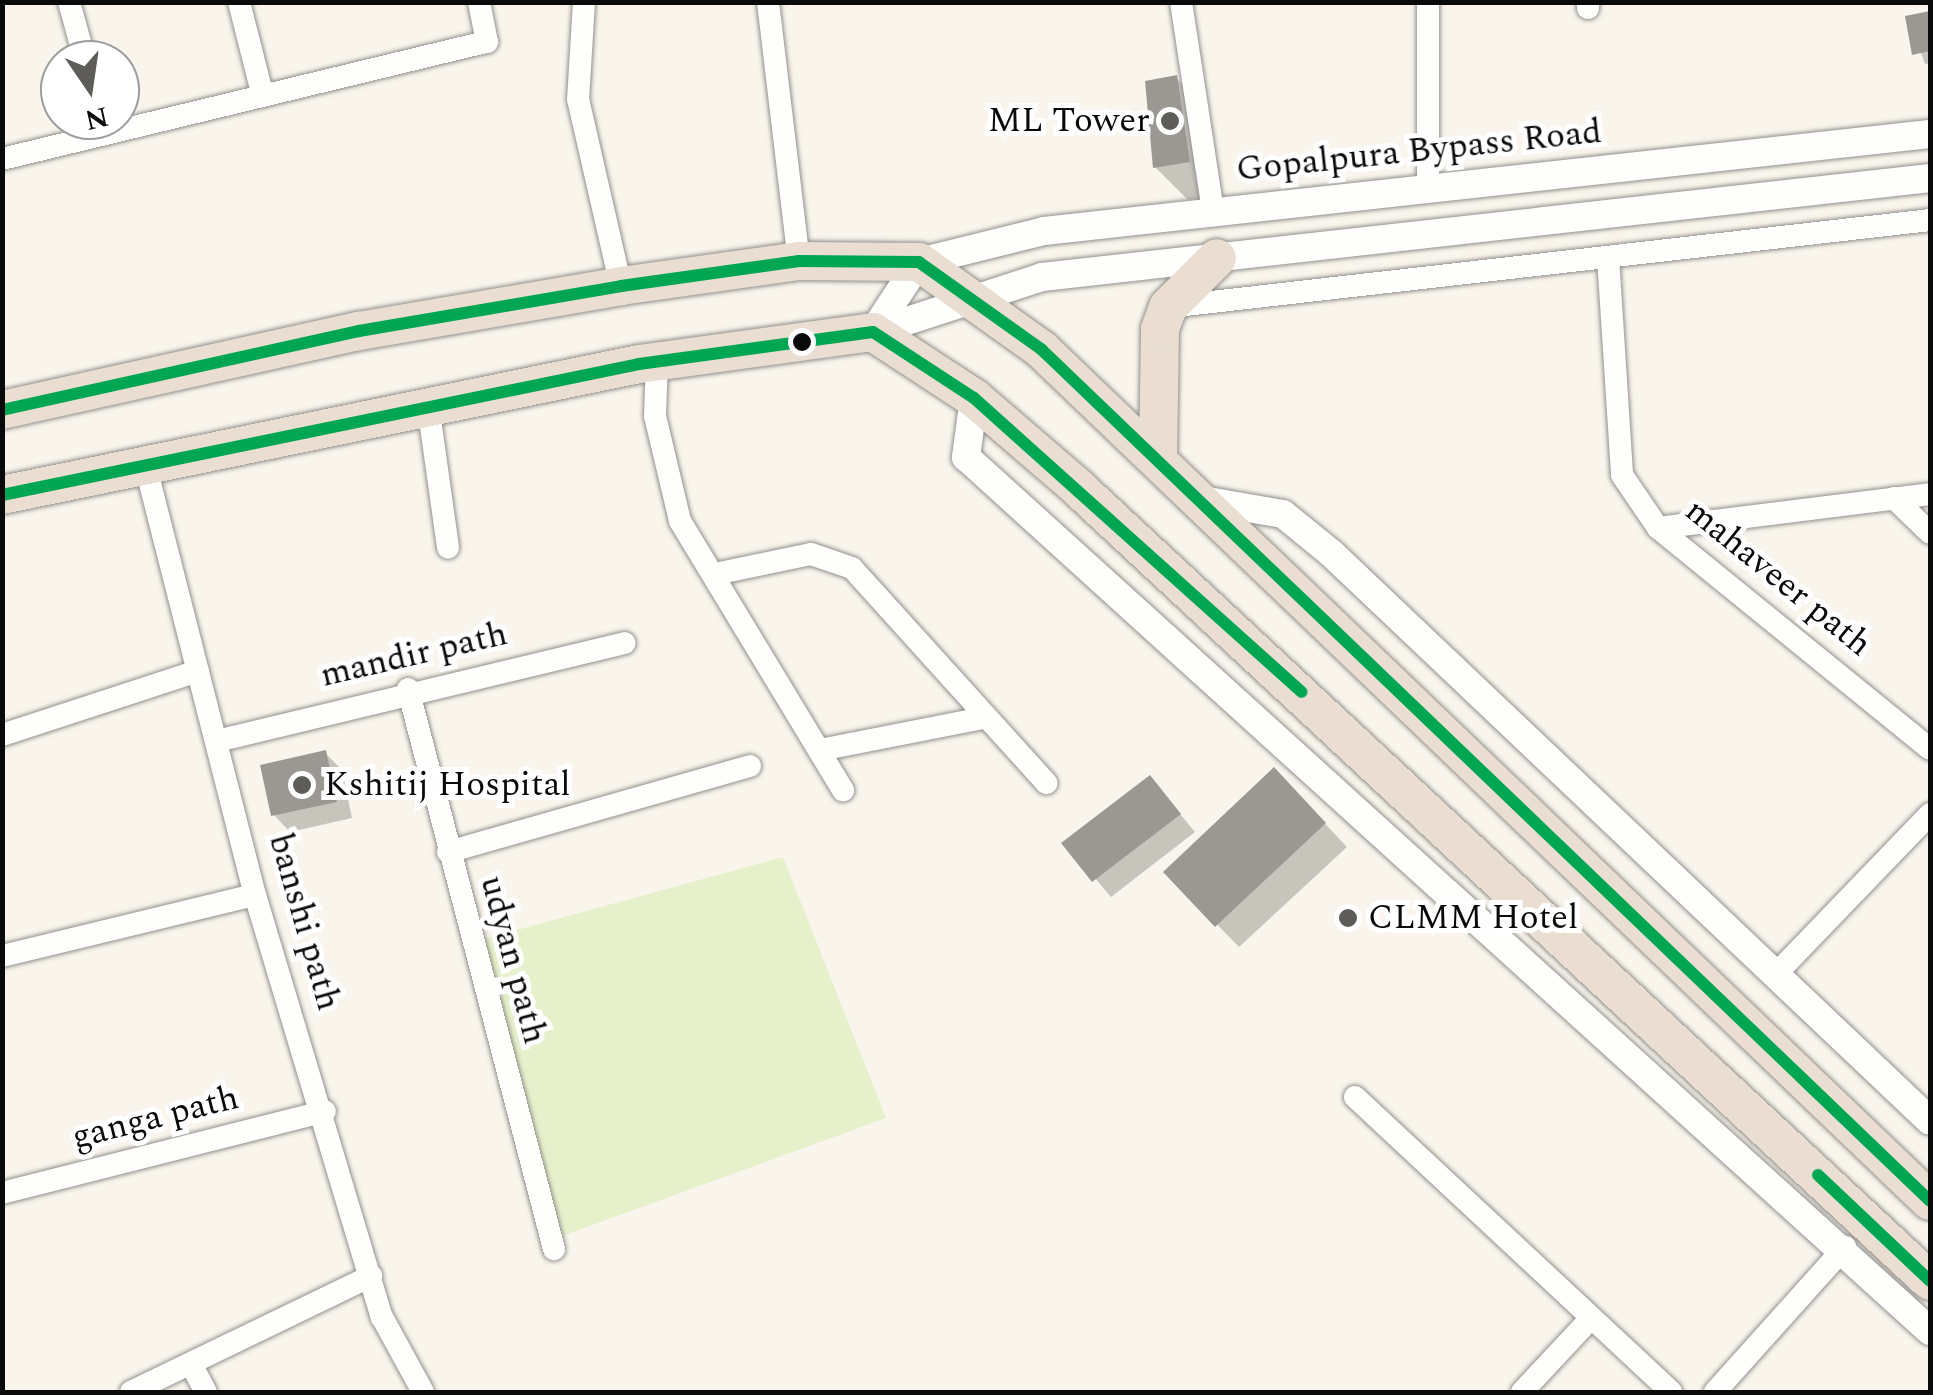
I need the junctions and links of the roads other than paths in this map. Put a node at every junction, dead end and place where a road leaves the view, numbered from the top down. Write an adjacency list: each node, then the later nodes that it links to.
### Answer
1 (69, 2): 8 (street)
2 (239, 2): 9 (street)
3 (479, 2): 9 (street)
4 (584, 2): 22 (street)
5 (768, 2): 20 (street)
6 (1181, 2): 16 (street)
7 (1428, 2): 15 (street)
8 (79, 40)
9 (262, 92): 10 (street)
10 (140, 118)
11 (1930, 134): 15 (street, Gopalpura Bypass Road)
12 (60, 140): 13 (street)
13 (2, 159)
14 (1930, 178): 19 (street)
15 (1428, 188): 16 (street, Gopalpura Bypass Road)
16 (1213, 212): 21 (street, Gopalpura Bypass Road)
17 (1930, 220): 18 (street)
18 (1608, 257): 24 (street); 36 (street, mahaveer path)
19 (1217, 258): 23 (street); 24 (highway)
20 (799, 261): 21 (highway); 22 (highway)
21 (919, 262): 23 (highway); 25 (street)
22 (622, 286): 29 (highway)
23 (972, 294): 25 (street); 30 (highway)
24 (1168, 307): 30 (highway)
25 (873, 332): 26 (highway); 27 (highway)
26 (657, 361): 28 (highway); 39 (street)
27 (974, 398): 61 (street); 64 (highway)
28 (428, 405): 31 (highway); 38 (street)
29 (2, 410)
30 (1158, 458): 35 (highway)
31 (144, 460): 32 (highway); 41 (street, banshi path)
32 (2, 494)
33 (1930, 494): 34 (street)
34 (1894, 498): 36 (street); 37 (street)
35 (1202, 500): 55 (street); 60 (highway)
36 (1658, 528): 46 (street, mahaveer path)
37 (1930, 533)
38 (448, 548)
39 (716, 574): 43 (street); 47 (street)
40 (625, 644): 42 (street, mandir path)
41 (198, 670): 44 (street); 45 (street, banshi path)
42 (408, 689): 45 (street, mandir path); 52 (street, udyan path)
43 (983, 718): 47 (street); 49 (street)
44 (2, 734)
45 (221, 740): 53 (street, banshi path)
46 (1930, 749)
47 (825, 750): 50 (street)
48 (750, 766): 52 (street)
49 (1046, 783)
50 (842, 790)
51 (1930, 814): 55 (street)
52 (448, 852): 62 (street, udyan path)
53 (255, 894): 54 (street); 57 (street, banshi path)
54 (2, 956)
55 (1776, 974): 58 (street)
56 (1354, 1097): 65 (street)
57 (324, 1110): 59 (street, ganga path); 63 (street, banshi path)
58 (1930, 1121)
59 (2, 1193)
60 (1930, 1201)
61 (1845, 1247): 66 (street); 73 (street)
62 (554, 1248)
63 (371, 1276): 67 (street); 70 (street, banshi path)
64 (1930, 1281)
65 (1591, 1318): 71 (street); 72 (street)
66 (1930, 1331)
67 (191, 1364): 68 (street); 69 (street)
68 (131, 1392)
69 (206, 1392)
70 (424, 1392)
71 (1522, 1392)
72 (1671, 1392)
73 (1715, 1392)

